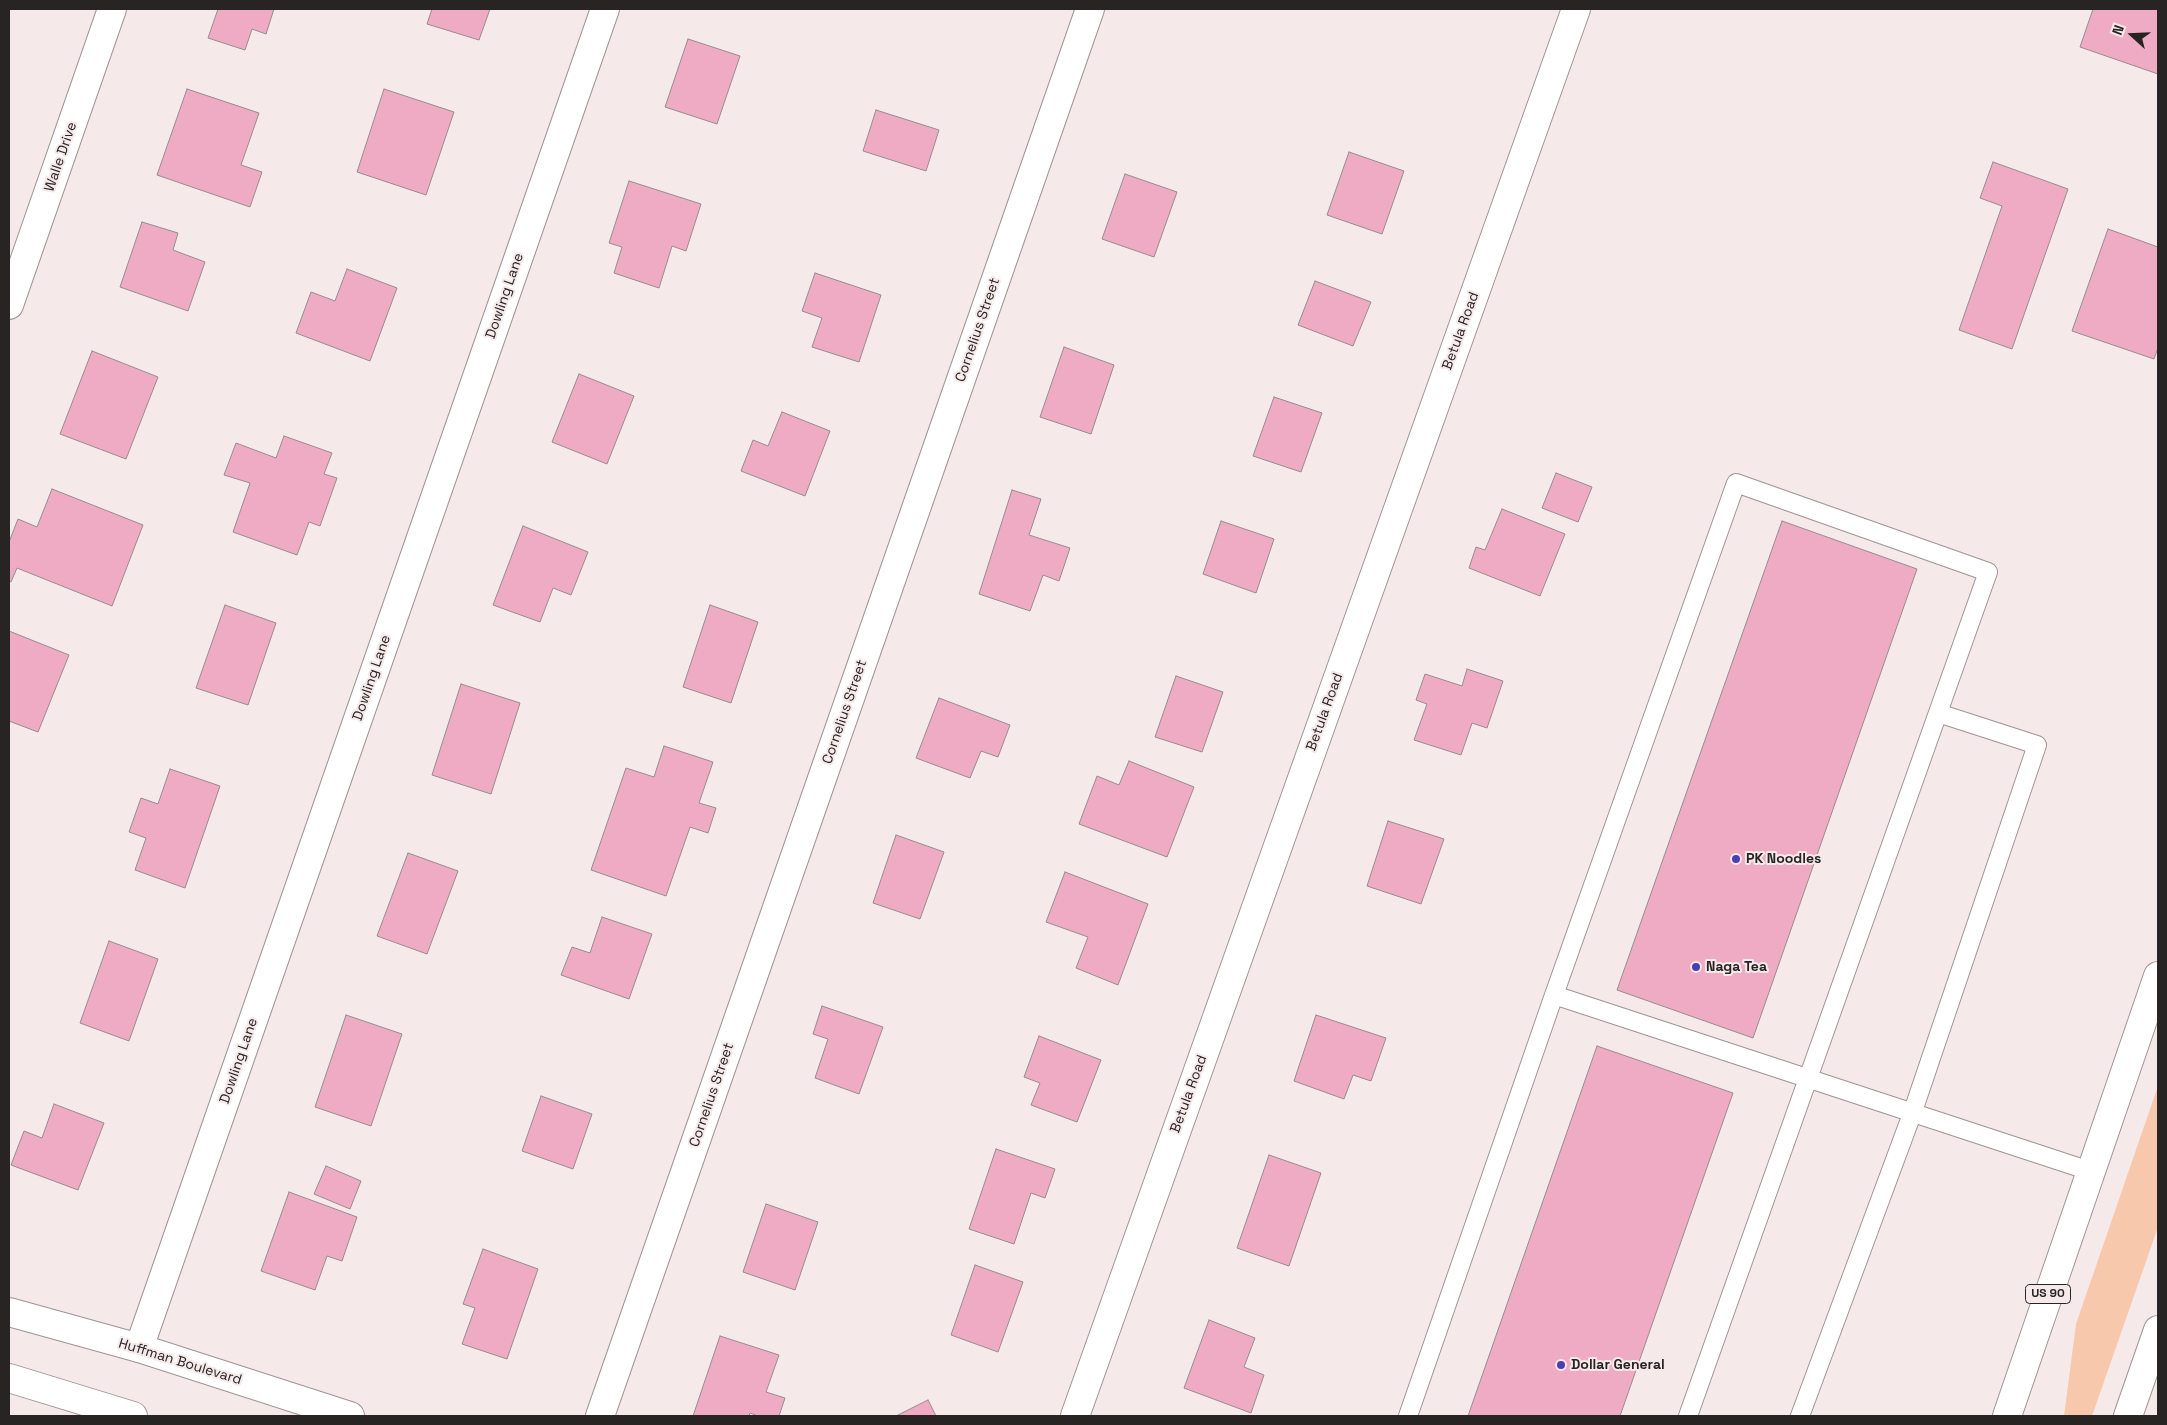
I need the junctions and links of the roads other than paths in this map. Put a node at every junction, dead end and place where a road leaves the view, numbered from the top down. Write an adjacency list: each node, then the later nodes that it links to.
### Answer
1 (112, 9): 5 (main road, Walle Drive)
2 (605, 9): 14 (main road, Dowling Lane)
3 (1090, 9): 18 (main road, Cornelius Street)
4 (1576, 9): 19 (main road, Betula Road)
5 (9, 305)
6 (1938, 713): 8 (lane); 9 (lane); 10 (lane)
7 (2158, 976): 11 (main road, US 90)
8 (1554, 994): 9 (lane); 20 (lane)
9 (1807, 1079): 10 (lane); 21 (lane)
10 (1912, 1114): 11 (lane); 22 (lane)
11 (2090, 1172): 23 (main road, US 90)
12 (9, 1312): 14 (main road, Huffman Boulevard)
13 (2158, 1330): 24 (main road)
14 (139, 1348): 17 (main road, Huffman Boulevard)
15 (9, 1378): 16 (main road)
16 (133, 1416)
17 (350, 1416)
18 (600, 1416)
19 (1075, 1416)
20 (1408, 1416)
21 (1688, 1416)
22 (1800, 1416)
23 (2006, 1416)
24 (2128, 1416)

